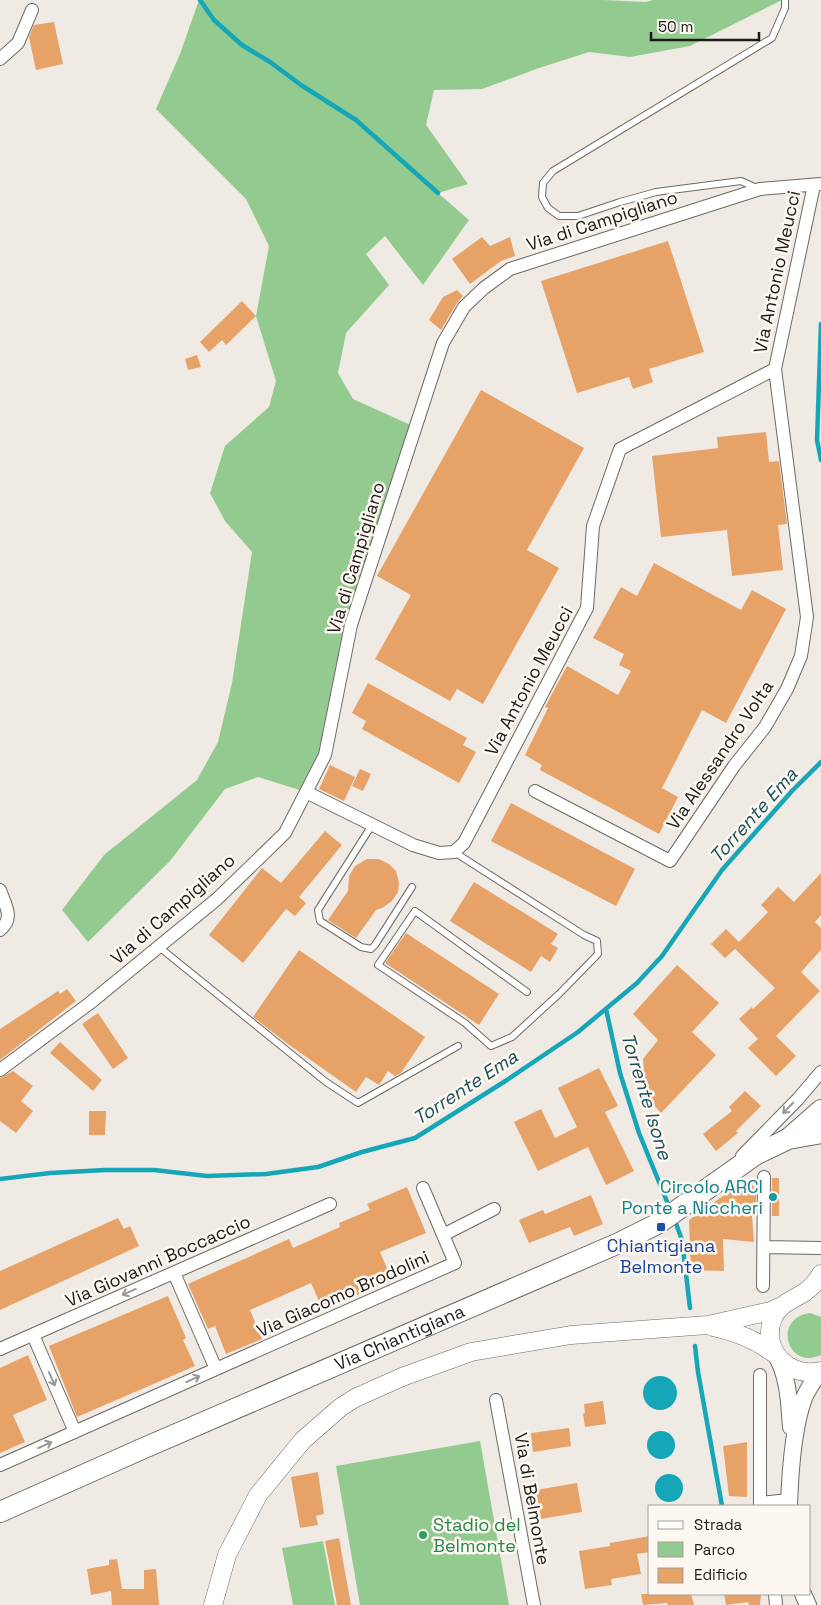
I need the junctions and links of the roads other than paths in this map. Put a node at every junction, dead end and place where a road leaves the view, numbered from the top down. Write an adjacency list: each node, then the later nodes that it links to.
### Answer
1 (785, 0): 5 (lane)
2 (32, 10): 3 (street)
3 (0, 58)
4 (817, 185): 5 (street, Via di Campigliano); 6 (street, Via Antonio Meucci)
5 (760, 189): 8 (street, Via di Campigliano)
6 (775, 369): 7 (street, Via Alessandro Volta); 10 (street, Via Antonio Meucci)
7 (535, 791)
8 (306, 792): 9 (street); 14 (street, Via di Campigliano)
9 (372, 825): 10 (street); 11 (lane)
10 (454, 852): 15 (lane)
11 (412, 887)
12 (0, 890): 13 (street)
13 (0, 930)
14 (159, 947): 16 (lane); 17 (street, Via di Campigliano)
15 (527, 992)
16 (458, 1046)
17 (0, 1070)
18 (821, 1072): 23 (street, one-way to 23)
19 (821, 1110): 21 (main road, Via Chiantigiana)
20 (821, 1133): 21 (main road, Via Chiantigiana)
21 (788, 1139): 23 (main road, Via Chiantigiana)
22 (764, 1177): 28 (street)
23 (720, 1178): 49 (main road, Via Chiantigiana)
24 (423, 1188): 27 (street, Via Giacomo Brodolini)
25 (330, 1204): 30 (street, Via Giovanni Boccaccio)
26 (494, 1209): 27 (street, Via Giacomo Brodolini)
27 (443, 1235): 40 (street, Via Giacomo Brodolini)
28 (764, 1247): 29 (street); 32 (street)
29 (821, 1248)
30 (174, 1273): 37 (street, Via Giovanni Boccaccio, one-way to 37); 40 (street)
31 (821, 1274): 33 (main road)
32 (764, 1286)
33 (800, 1295): 34 (main road); 35 (main road)
34 (821, 1296)
35 (782, 1306): 36 (main road); 39 (main road)
36 (707, 1325): 39 (main road); 50 (main road)
37 (32, 1335): 38 (street, Via Giovanni Boccaccio); 44 (street, one-way to 44)
38 (0, 1349)
39 (776, 1356): 41 (main road); 45 (street)
40 (216, 1369): 44 (street, Via Giacomo Brodolini, one-way to 40)
41 (821, 1371): 45 (street)
42 (760, 1375): 48 (street)
43 (496, 1400): 51 (street, Via di Belmonte)
44 (75, 1432): 46 (street, Via Giacomo Brodolini, one-way to 44)
45 (793, 1452): 47 (street)
46 (0, 1465)
47 (789, 1503): 48 (street)
48 (761, 1505)
49 (0, 1512)
50 (213, 1605)
51 (534, 1605)

